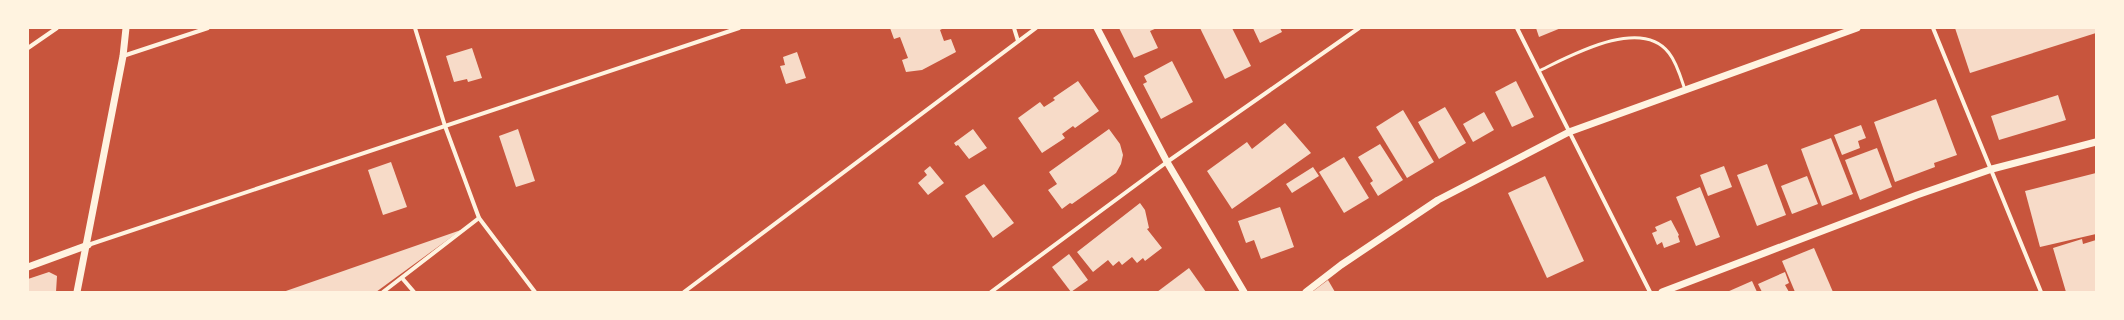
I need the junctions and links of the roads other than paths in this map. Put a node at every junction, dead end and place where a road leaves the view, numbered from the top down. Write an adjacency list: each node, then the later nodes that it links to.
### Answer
1 (57, 28): 14 (street)
2 (126, 28): 15 (street)
3 (208, 28): 15 (street)
4 (415, 28): 18 (street)
5 (739, 28): 18 (street)
6 (1014, 28): 13 (street)
7 (1036, 28): 13 (street)
8 (1097, 28): 21 (street)
9 (1359, 28): 21 (street)
10 (1517, 28): 16 (street)
11 (1857, 28): 17 (street)
12 (1933, 28): 22 (street)
13 (1018, 41): 31 (street)
14 (28, 48)
15 (123, 56): 24 (street)
16 (1539, 71): 17 (lane); 19 (street)
17 (1685, 90): 19 (street)
18 (445, 126): 23 (street); 24 (street)
19 (1569, 132): 34 (street); 35 (street)
20 (2096, 142): 22 (street)
21 (1167, 162): 32 (street); 33 (street)
22 (1992, 169): 36 (street); 37 (street)
23 (479, 218): 26 (street); 30 (street)
24 (88, 245): 25 (street); 27 (street)
25 (28, 267)
26 (402, 278): 28 (street); 29 (street)
27 (77, 292)
28 (383, 292)
29 (414, 292)
30 (534, 292)
31 (684, 292)
32 (991, 292)
33 (1244, 292)
34 (1306, 292)
35 (1650, 292)
36 (1662, 292)
37 (2041, 292)

